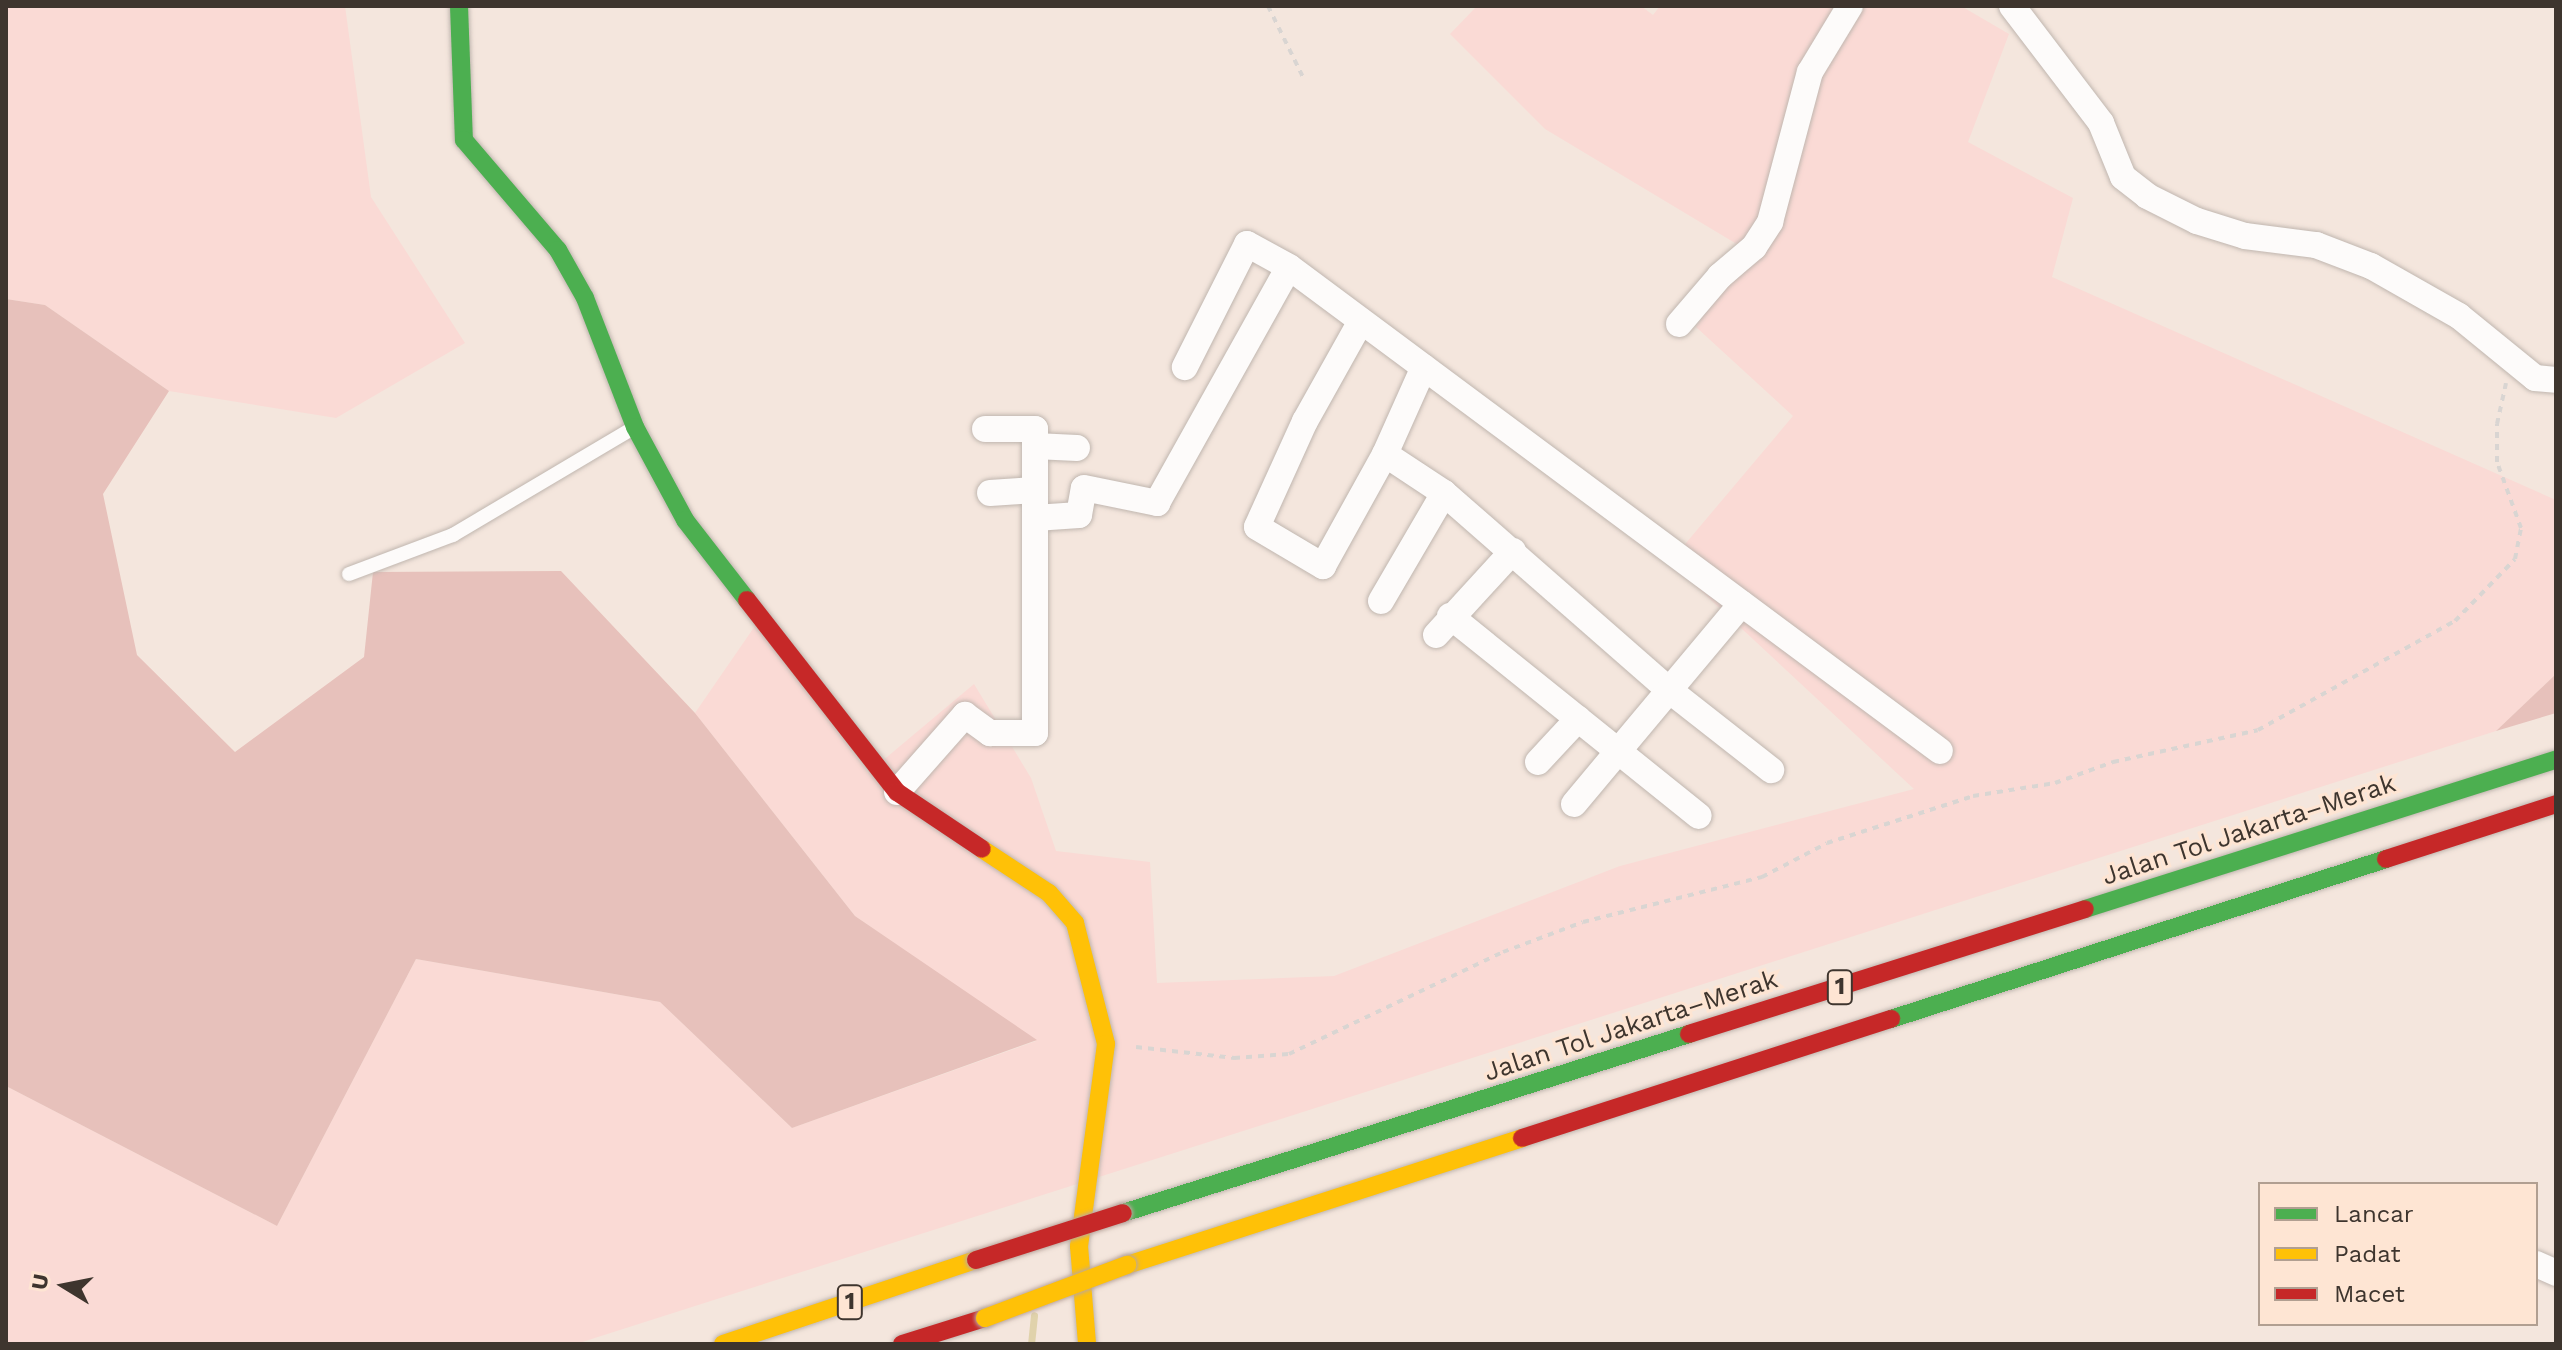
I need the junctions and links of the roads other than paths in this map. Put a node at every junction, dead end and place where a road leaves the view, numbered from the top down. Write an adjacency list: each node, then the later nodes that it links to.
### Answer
1 (459, 6): 10 (main road)
2 (1850, 6): 6 (street)
3 (2012, 6): 9 (street)
4 (1289, 267): 5 (street); 7 (street); 18 (street)
5 (1361, 321): 8 (street); 14 (street)
6 (1679, 324)
7 (1185, 367)
8 (1424, 367): 14 (street); 22 (street)
9 (2556, 380)
10 (635, 427): 20 (lane); 30 (main road)
11 (985, 429): 12 (street)
12 (1035, 446): 13 (street); 15 (street)
13 (1077, 448)
14 (1385, 454): 17 (street)
15 (1035, 490): 16 (street); 18 (street)
16 (990, 493)
17 (1444, 493): 19 (street); 21 (street)
18 (1035, 518): 30 (street)
19 (1513, 551): 23 (street); 24 (street)
20 (349, 574)
21 (1381, 601)
22 (1741, 604): 23 (street); 26 (street)
23 (1669, 690): 25 (street); 29 (street)
24 (1578, 719): 25 (street); 28 (street)
25 (1618, 751): 31 (street); 33 (street)
26 (1940, 751)
27 (2556, 760): 34 (main road, Jalan Tol Jakarta–Merak / 1, bridge)
28 (1538, 762)
29 (1771, 770)
30 (897, 792): 36 (main road)
31 (1574, 804)
32 (2556, 804): 35 (main road, 1, bridge)
33 (1699, 816)
34 (723, 1344)
35 (902, 1344)
36 (1087, 1344)

